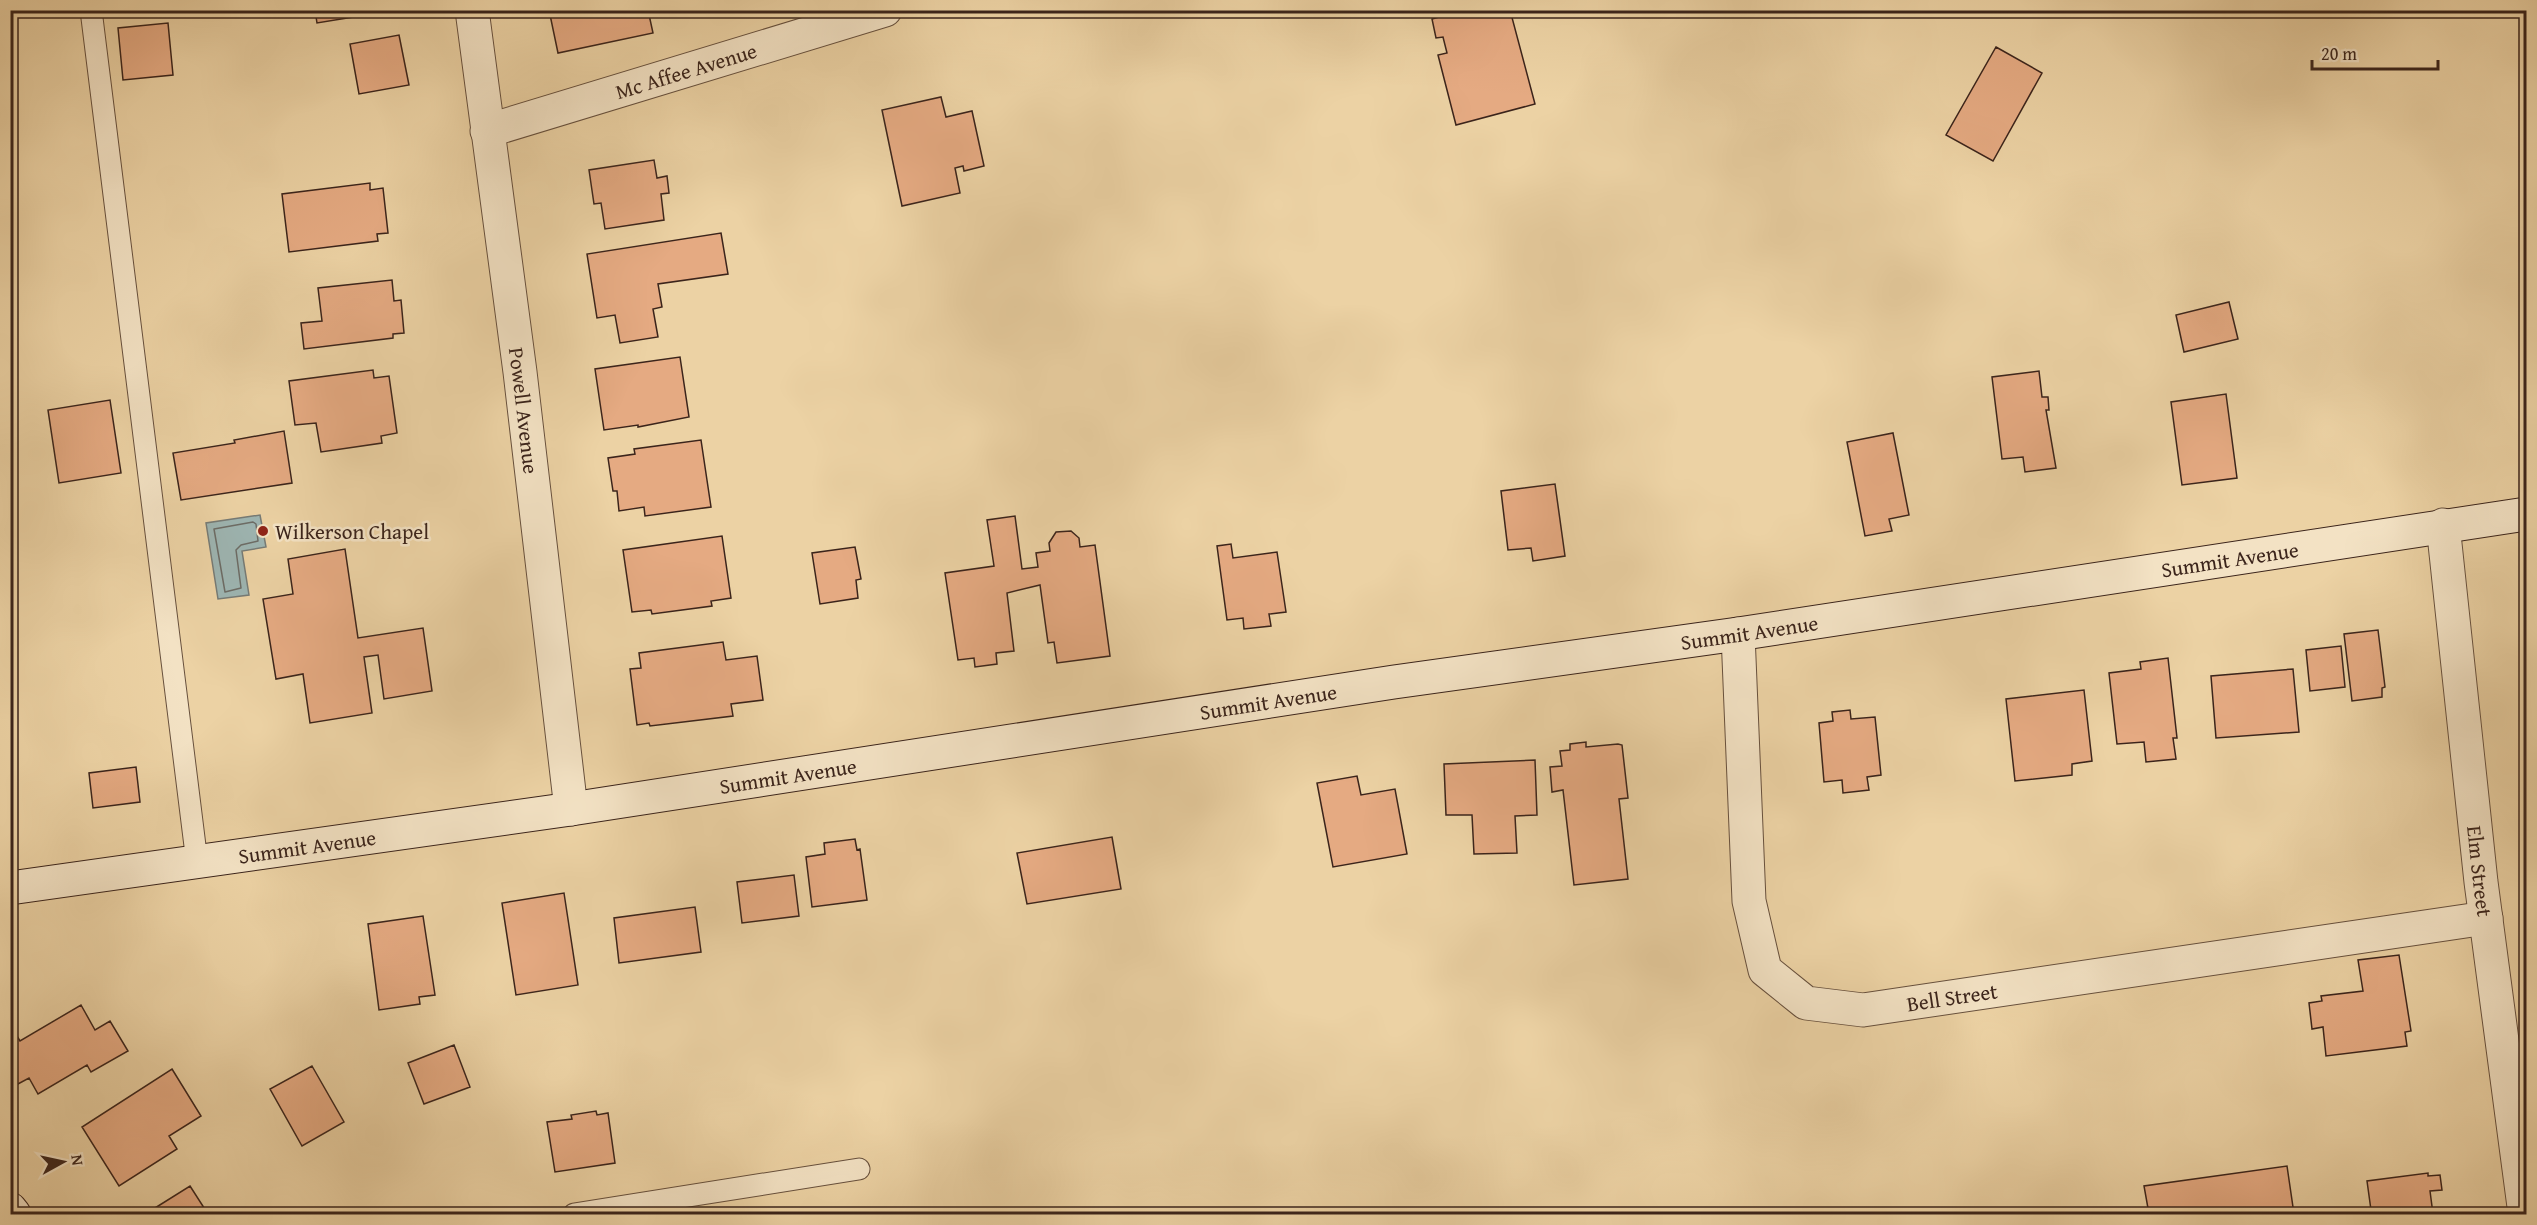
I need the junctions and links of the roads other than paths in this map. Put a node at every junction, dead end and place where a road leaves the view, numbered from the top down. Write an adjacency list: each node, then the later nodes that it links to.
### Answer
1 (91, 10): 9 (lane)
2 (471, 10): 4 (street, Powell Avenue)
3 (885, 10): 4 (street, Mc Affee Avenue)
4 (488, 131): 8 (street, Powell Avenue)
5 (2526, 514): 6 (street, Summit Avenue)
6 (2443, 525): 7 (street, Summit Avenue); 11 (street, Elm Street)
7 (1738, 634): 8 (street, Summit Avenue); 11 (street, Bell Street)
8 (571, 809): 9 (street, Summit Avenue)
9 (197, 862): 10 (street, Summit Avenue)
10 (10, 888)
11 (2486, 918): 16 (street, Elm Street)
12 (858, 1169): 15 (lane)
13 (10, 1209): 14 (street)
14 (14, 1215)
15 (574, 1215)
16 (2525, 1215)

